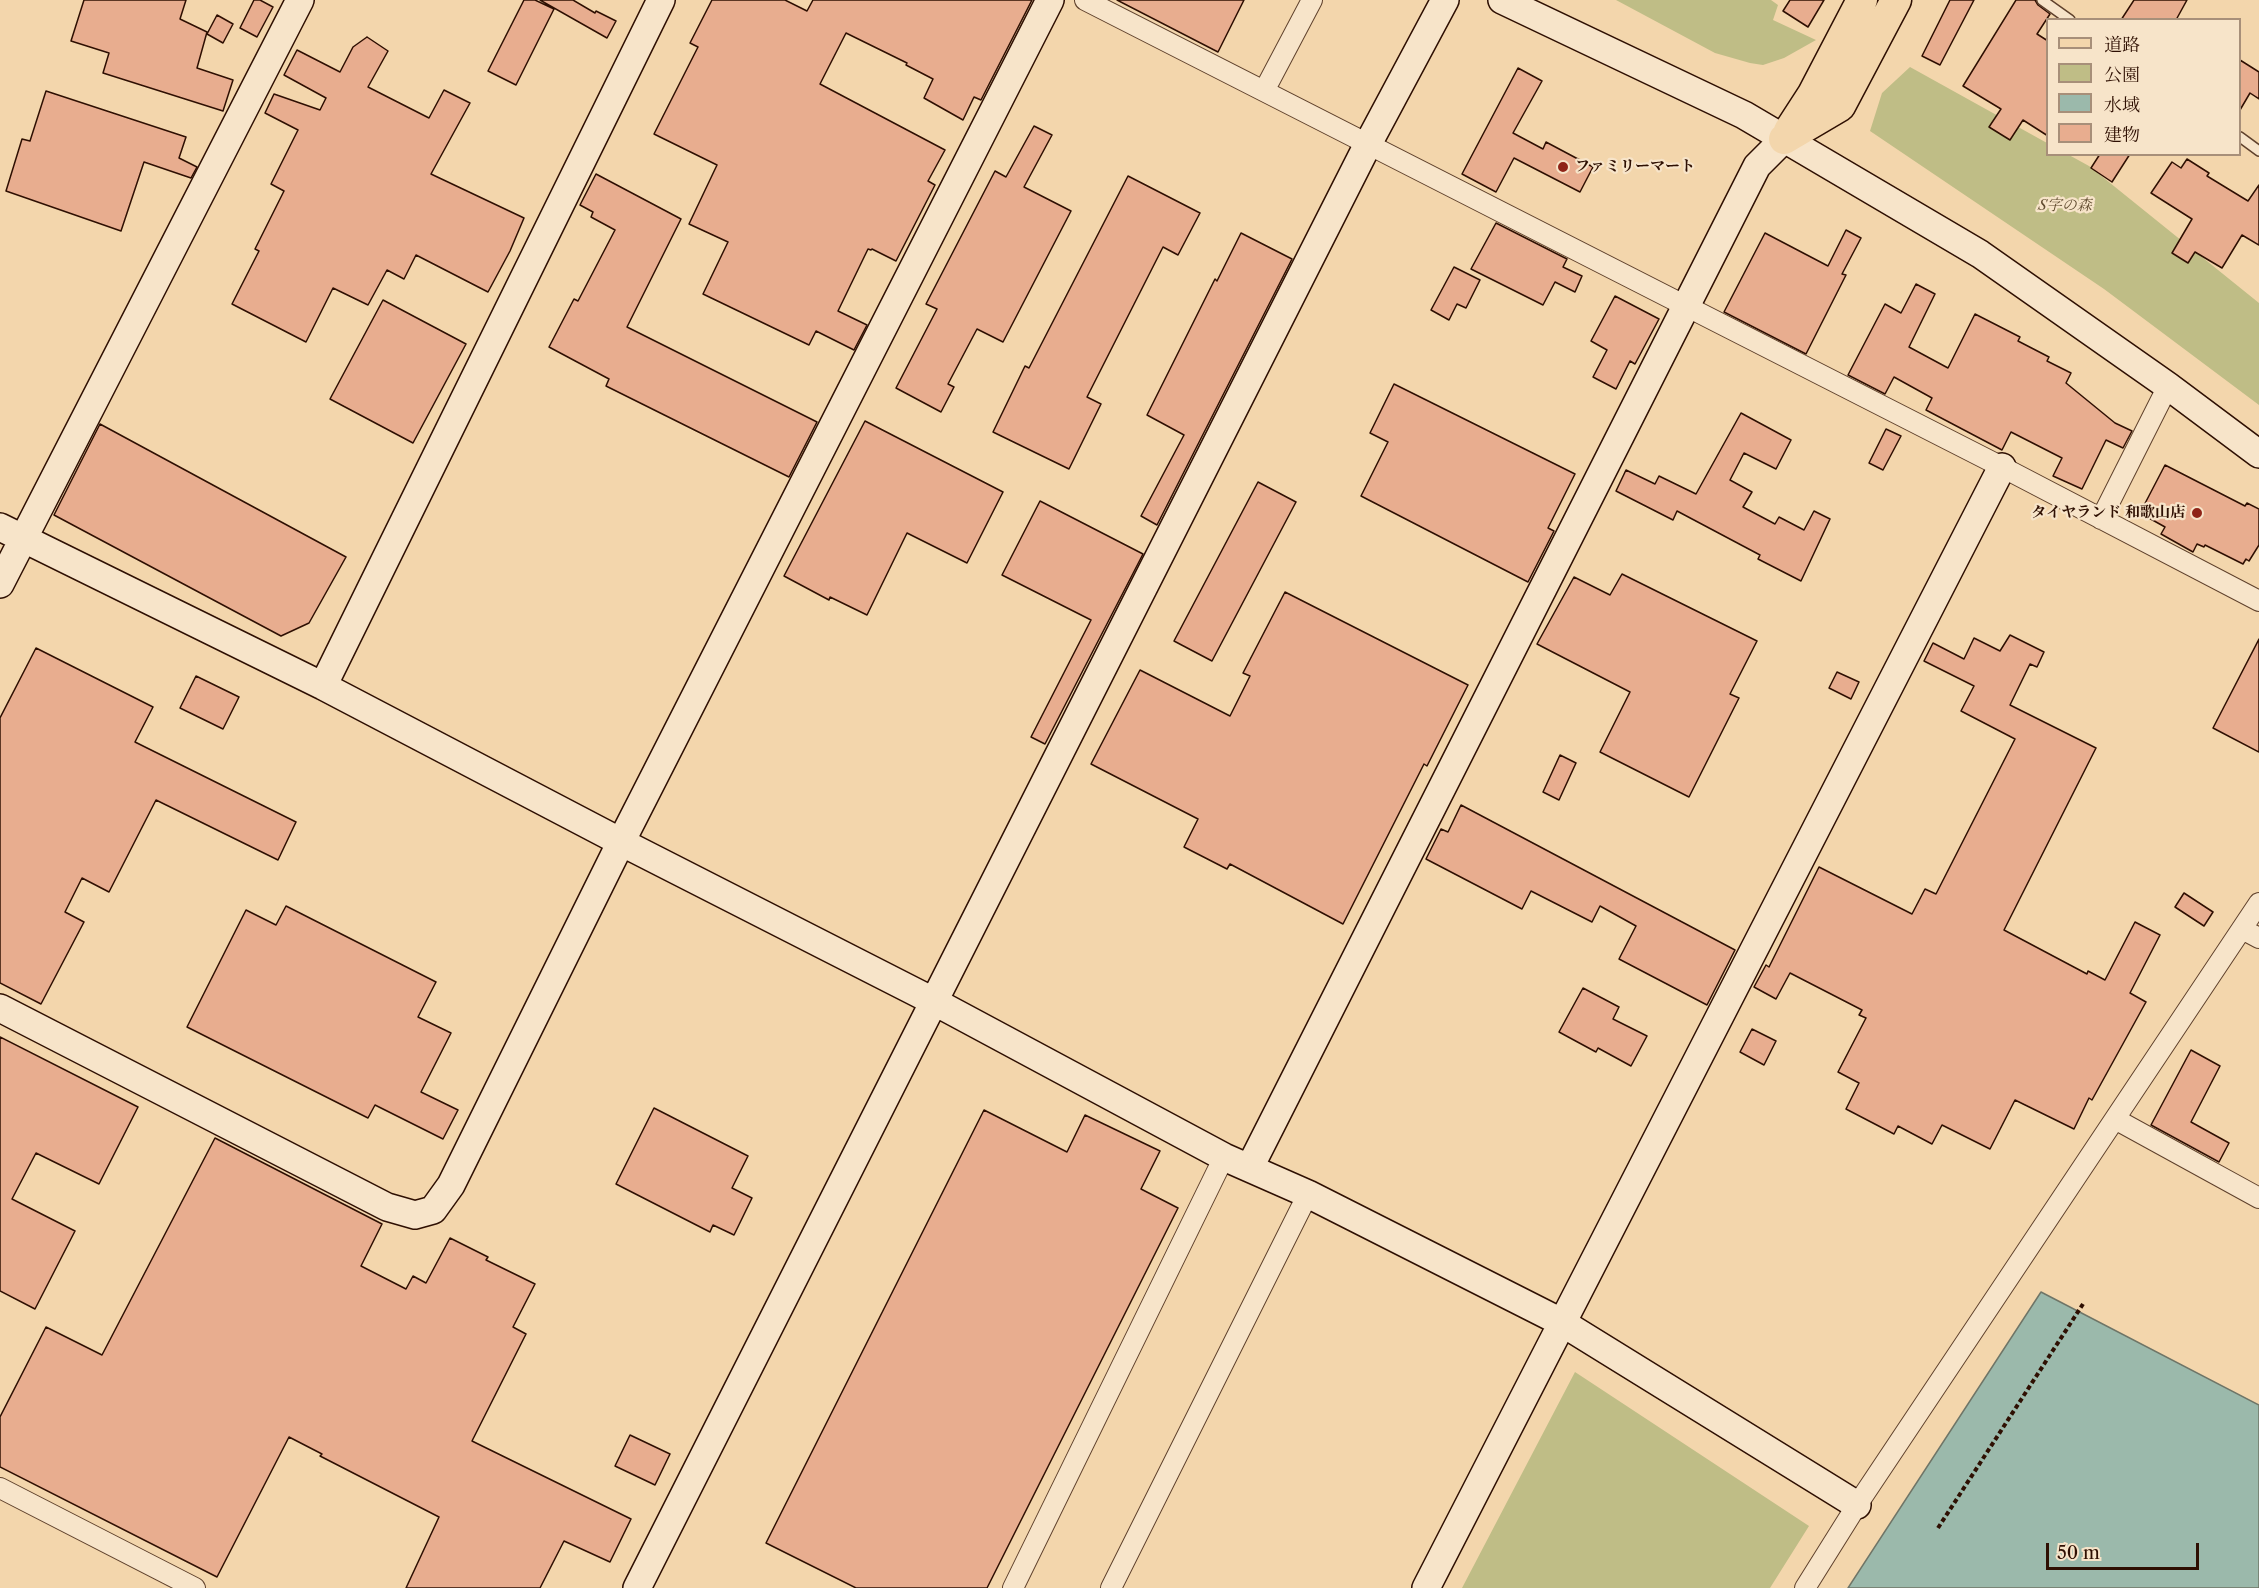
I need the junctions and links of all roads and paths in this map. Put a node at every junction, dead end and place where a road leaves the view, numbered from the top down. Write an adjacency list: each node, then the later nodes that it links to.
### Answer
1 (300, 0): 22 (street)
2 (661, 0): 25 (street)
3 (1050, 0): 26 (street)
4 (1085, 0): 12 (street)
5 (1312, 0): 12 (street)
6 (1444, 0): 15 (street)
7 (1502, 0): 14 (street)
8 (1862, 0): 14 (main road)
9 (1896, 0): 14 (main road)
10 (2042, 0): 11 (lane)
11 (2067, 18)
12 (1264, 91): 15 (street)
13 (2241, 138): 16 (lane)
14 (1784, 139): 17 (street); 18 (street)
15 (1368, 144): 17 (street); 29 (street)
16 (2259, 151)
17 (1687, 307): 20 (street); 33 (street)
18 (2168, 386): 19 (street); 21 (street)
19 (2259, 454)
20 (2002, 467): 21 (street); 37 (street)
21 (2101, 519): 24 (street)
22 (12, 533): 23 (street); 25 (street)
23 (0, 584)
24 (2259, 601)
25 (323, 686): 26 (street)
26 (621, 842): 29 (street); 30 (street)
27 (2259, 903): 28 (street)
28 (2251, 933): 31 (street)
29 (935, 1002): 32 (street); 42 (street)
30 (0, 1008)
31 (2115, 1119): 35 (street); 39 (street)
32 (1224, 1156): 33 (street); 43 (street)
33 (1250, 1167): 34 (street)
34 (1308, 1194): 37 (street); 44 (street)
35 (2259, 1198)
36 (2084, 1304): 40 (path)
37 (1561, 1322): 39 (street); 45 (street)
38 (0, 1488): 41 (street)
39 (1857, 1505): 46 (street)
40 (1938, 1528)
41 (195, 1588)
42 (637, 1588)
43 (1013, 1588)
44 (1111, 1588)
45 (1426, 1588)
46 (1805, 1588)

